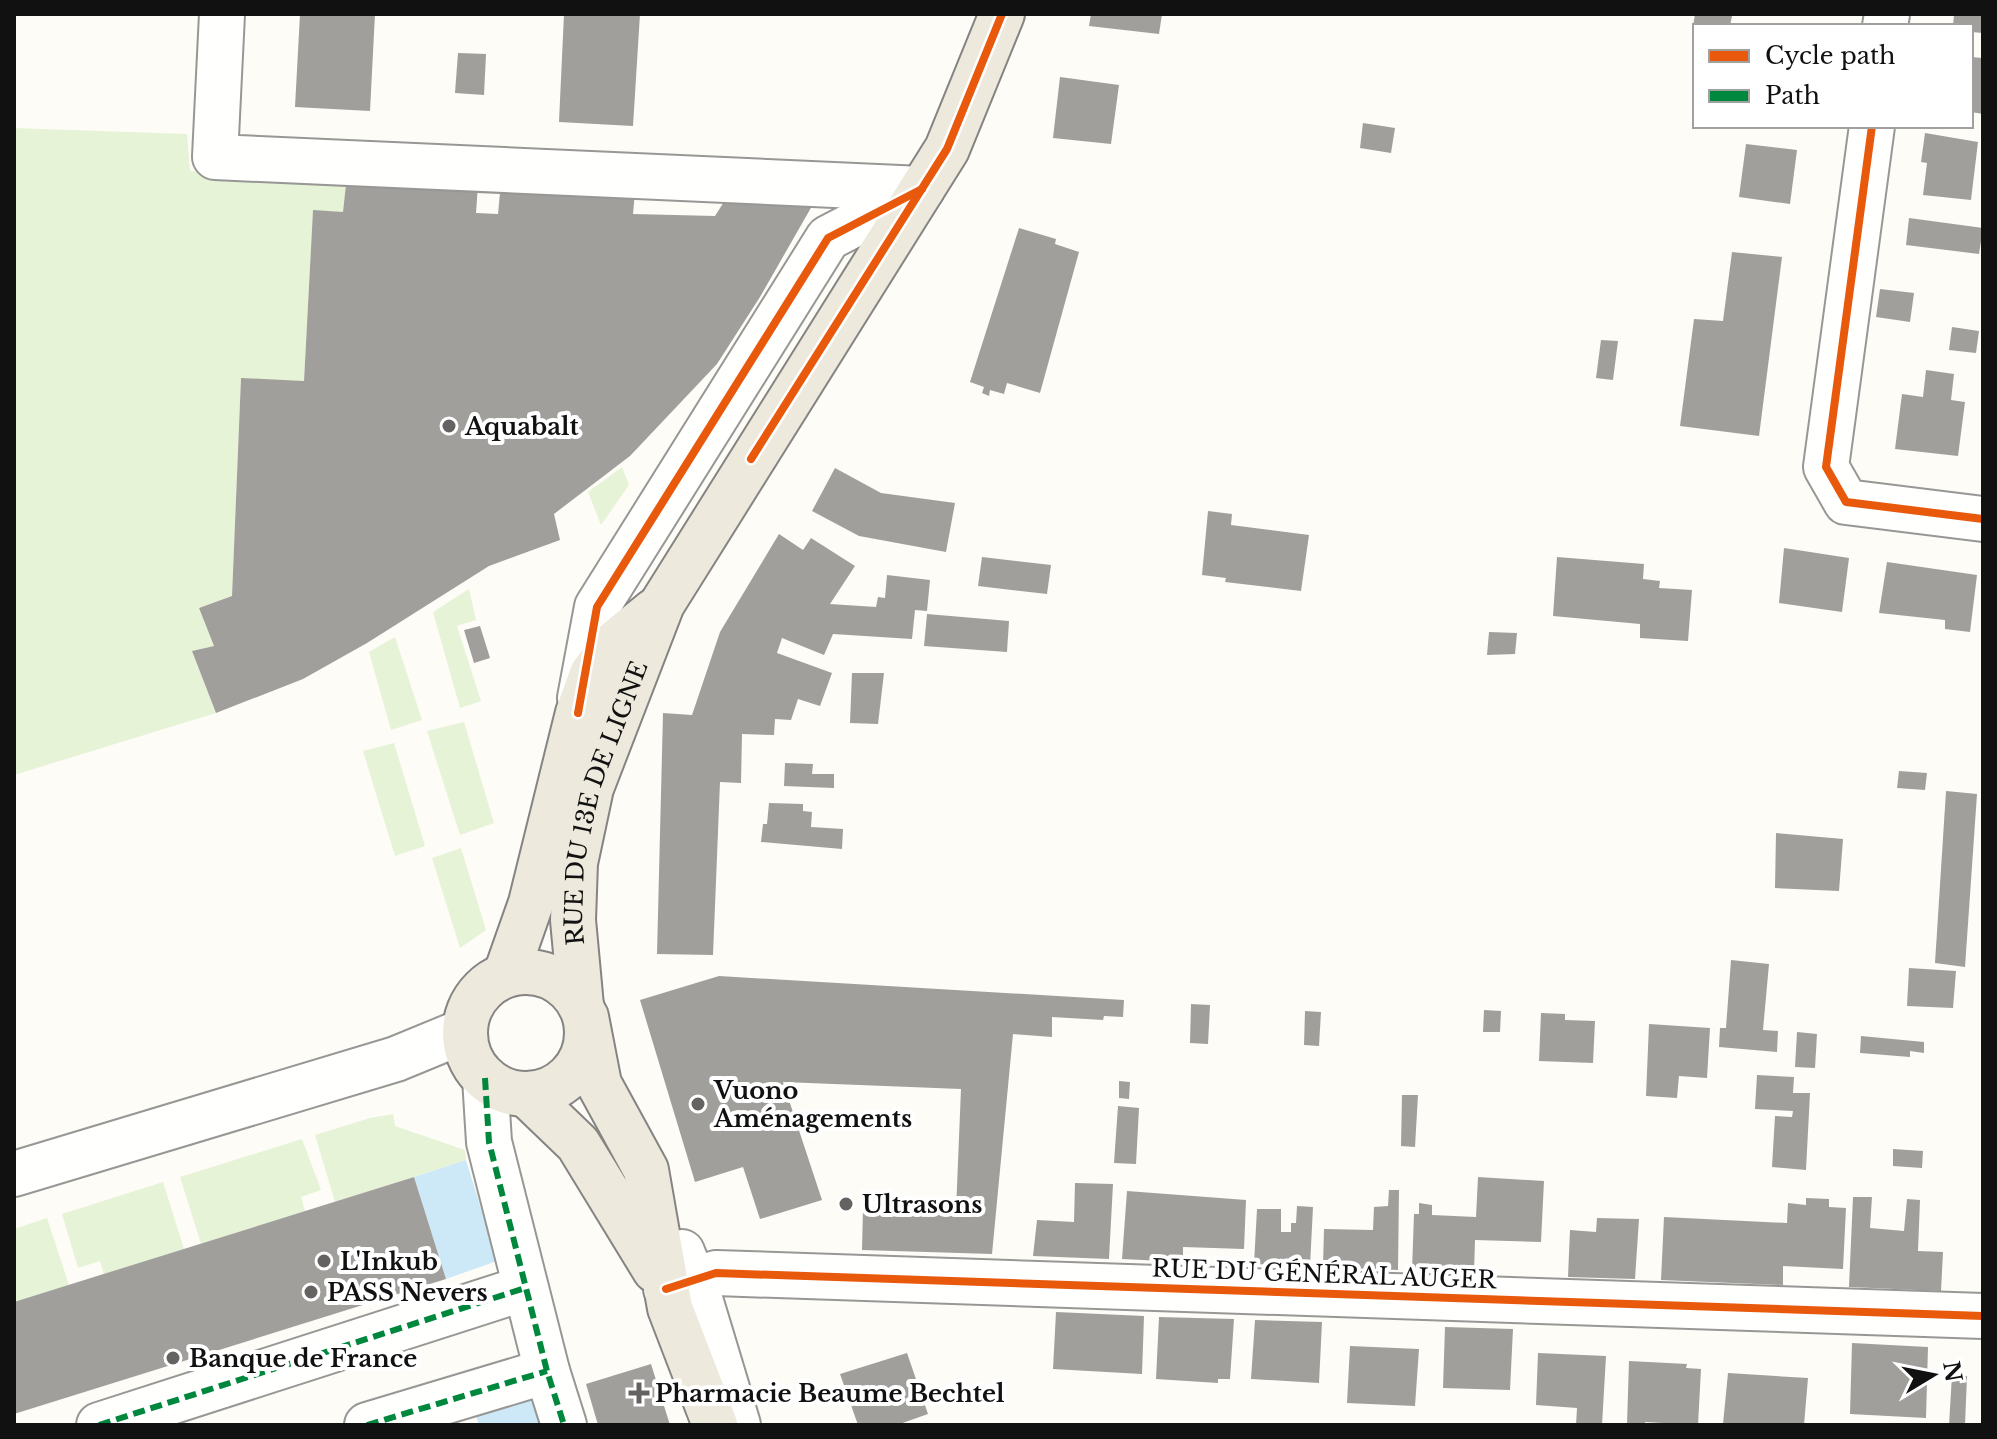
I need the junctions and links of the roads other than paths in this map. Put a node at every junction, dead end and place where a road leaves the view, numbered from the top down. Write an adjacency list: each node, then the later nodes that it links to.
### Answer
1 (222, 14): 4 (street)
2 (1002, 14): 4 (main road, RUE DU 13E DE LIGNE)
3 (1872, 128): 5 (street)
4 (922, 189): 6 (main road, RUE DU 13E DE LIGNE); 7 (street)
5 (1983, 519)
6 (662, 604): 7 (main road, RUE DU 13E DE LIGNE); 9 (main road, RUE DU 13E DE LIGNE)
7 (578, 713): 8 (main road, RUE DU 13E DE LIGNE)
8 (506, 974): 9 (main road); 10 (main road)
9 (584, 1011): 11 (main road); 14 (main road, RUE DU 13E DE LIGNE)
10 (475, 1059): 11 (main road); 12 (street); 13 (street)
11 (526, 1094): 14 (main road, RUE DU 13E DE LIGNE)
12 (14, 1174)
13 (525, 1288): 16 (street); 17 (street)
14 (677, 1293): 15 (street, RUE DU GÉNÉRAL AUGER); 20 (main road, RUE DU 13E DE LIGNE); 21 (street, RUE DU 13E DE LIGNE)
15 (1983, 1316)
16 (547, 1371): 18 (street); 19 (street)
17 (99, 1425)
18 (367, 1425)
19 (564, 1425)
20 (715, 1425)
21 (738, 1425)

